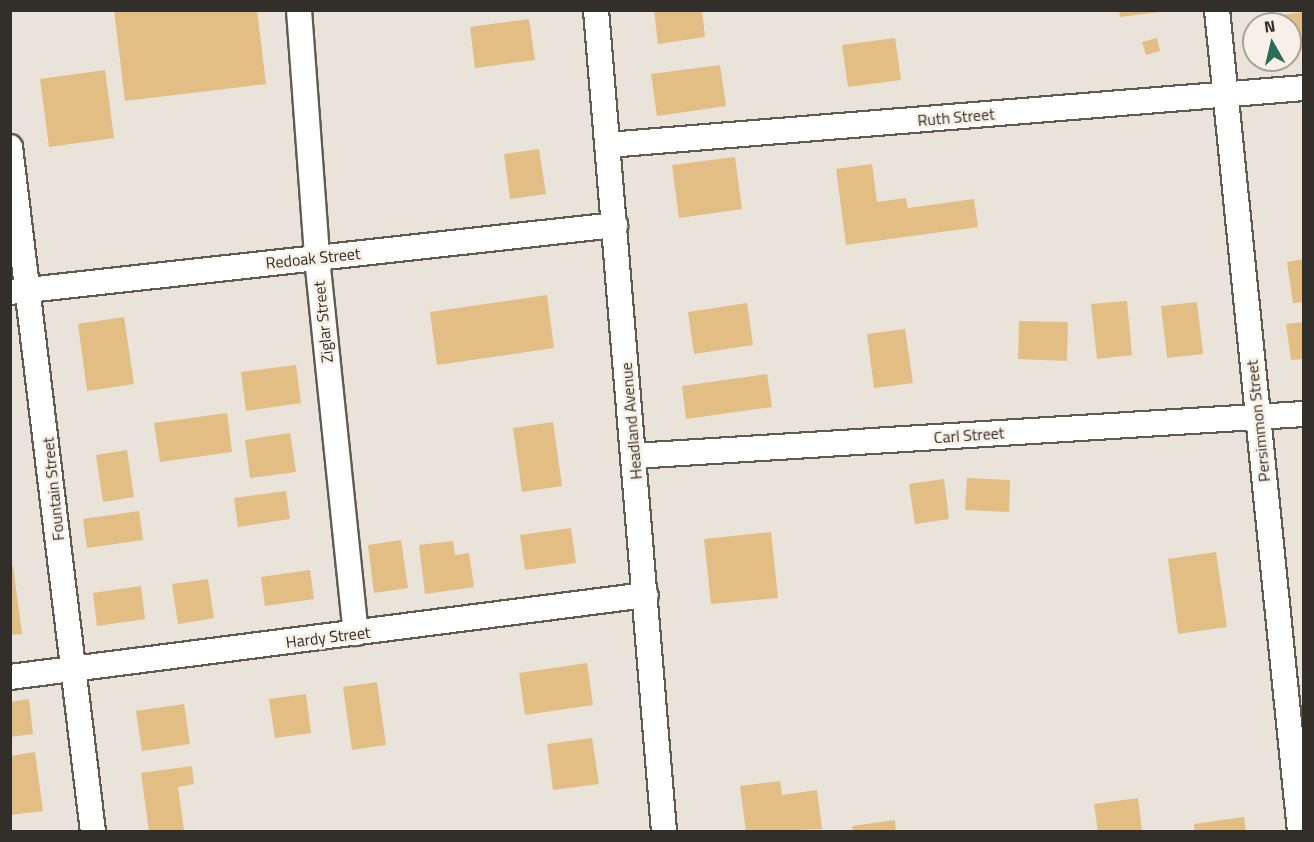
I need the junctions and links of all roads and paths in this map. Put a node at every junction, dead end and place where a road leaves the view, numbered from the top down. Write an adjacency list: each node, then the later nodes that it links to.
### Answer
1 (299, 10): 9 (street, Ziglar Street)
2 (596, 10): 6 (street, Headland Avenue)
3 (1217, 10): 5 (street, Persimmon Street)
4 (1304, 88): 5 (street, Ruth Street)
5 (1225, 96): 6 (street, Ruth Street); 12 (street, Persimmon Street)
6 (608, 145): 8 (street, Headland Avenue)
7 (10, 147): 10 (street, Fountain Street)
8 (615, 225): 9 (street, Redoak Street); 13 (street, Headland Avenue)
9 (316, 258): 10 (street, Redoak Street); 15 (street, Ziglar Street)
10 (21, 291): 16 (street, Fountain Street)
11 (1304, 414): 12 (street, Carl Street)
12 (1257, 417): 13 (street, Carl Street); 20 (street, Persimmon Street)
13 (634, 456): 14 (street, Headland Avenue)
14 (646, 595): 15 (street, Hardy Street); 19 (street, Headland Avenue)
15 (356, 633): 16 (street, Hardy Street)
16 (74, 669): 17 (street, Hardy Street); 18 (street, Fountain Street)
17 (10, 677)
18 (93, 831)
19 (664, 831)
20 (1300, 831)

